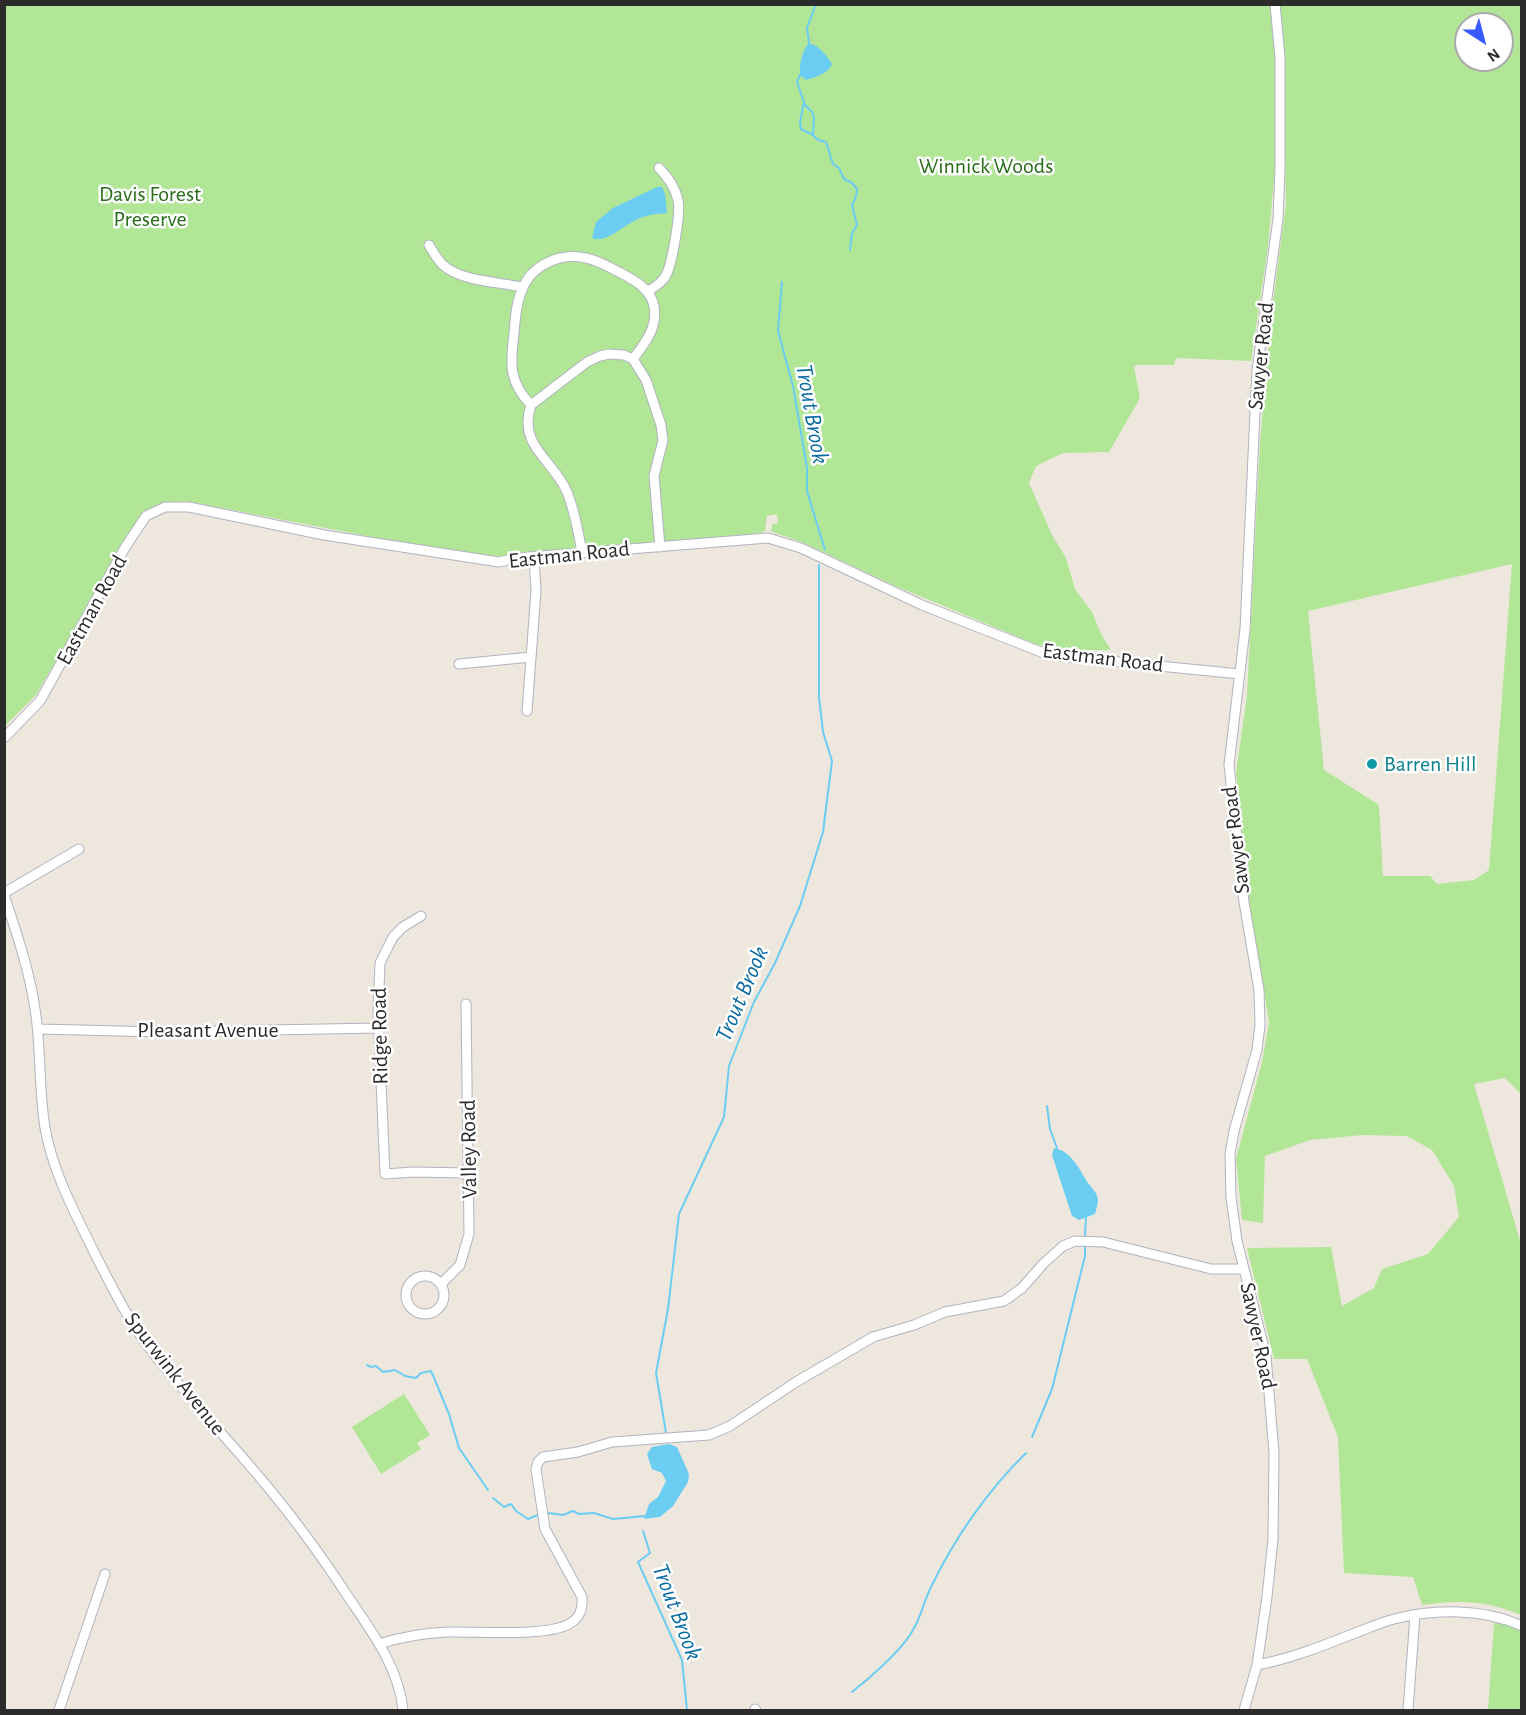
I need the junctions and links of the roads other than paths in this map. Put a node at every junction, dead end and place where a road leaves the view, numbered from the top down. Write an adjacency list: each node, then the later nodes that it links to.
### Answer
1 (1275, 4): 13 (street, Sawyer Road)
2 (659, 168): 5 (street)
3 (429, 245): 4 (street)
4 (522, 287): 5 (street); 7 (street)
5 (646, 291): 6 (street)
6 (633, 359): 7 (street); 8 (street)
7 (531, 405): 9 (street)
8 (660, 547): 9 (street, Eastman Road); 13 (street, Eastman Road)
9 (582, 552): 10 (street, Eastman Road)
10 (534, 557): 11 (street); 15 (street, Eastman Road)
11 (531, 657): 12 (street); 14 (street)
12 (459, 664)
13 (1240, 674): 23 (street, Sawyer Road)
14 (526, 711)
15 (4, 738)
16 (79, 849): 17 (street)
17 (4, 894): 21 (street, Spurwink Avenue)
18 (421, 916): 20 (street, Ridge Road)
19 (466, 1004): 22 (street, Valley Road)
20 (378, 1028): 21 (street, Pleasant Avenue); 22 (street, Ridge Road)
21 (38, 1029): 28 (street, Spurwink Avenue)
22 (469, 1173): 24 (street, Valley Road)
23 (1244, 1269): 28 (street); 29 (street, Sawyer Road)
24 (441, 1284): 24 (street)
25 (105, 1574): 30 (street)
26 (1415, 1615): 27 (street); 29 (street); 33 (street)
27 (1521, 1626)
28 (379, 1644): 31 (street, Spurwink Avenue)
29 (1257, 1666): 32 (street, Sawyer Road)
30 (59, 1710)
31 (404, 1710)
32 (1244, 1710)
33 (1408, 1710)

